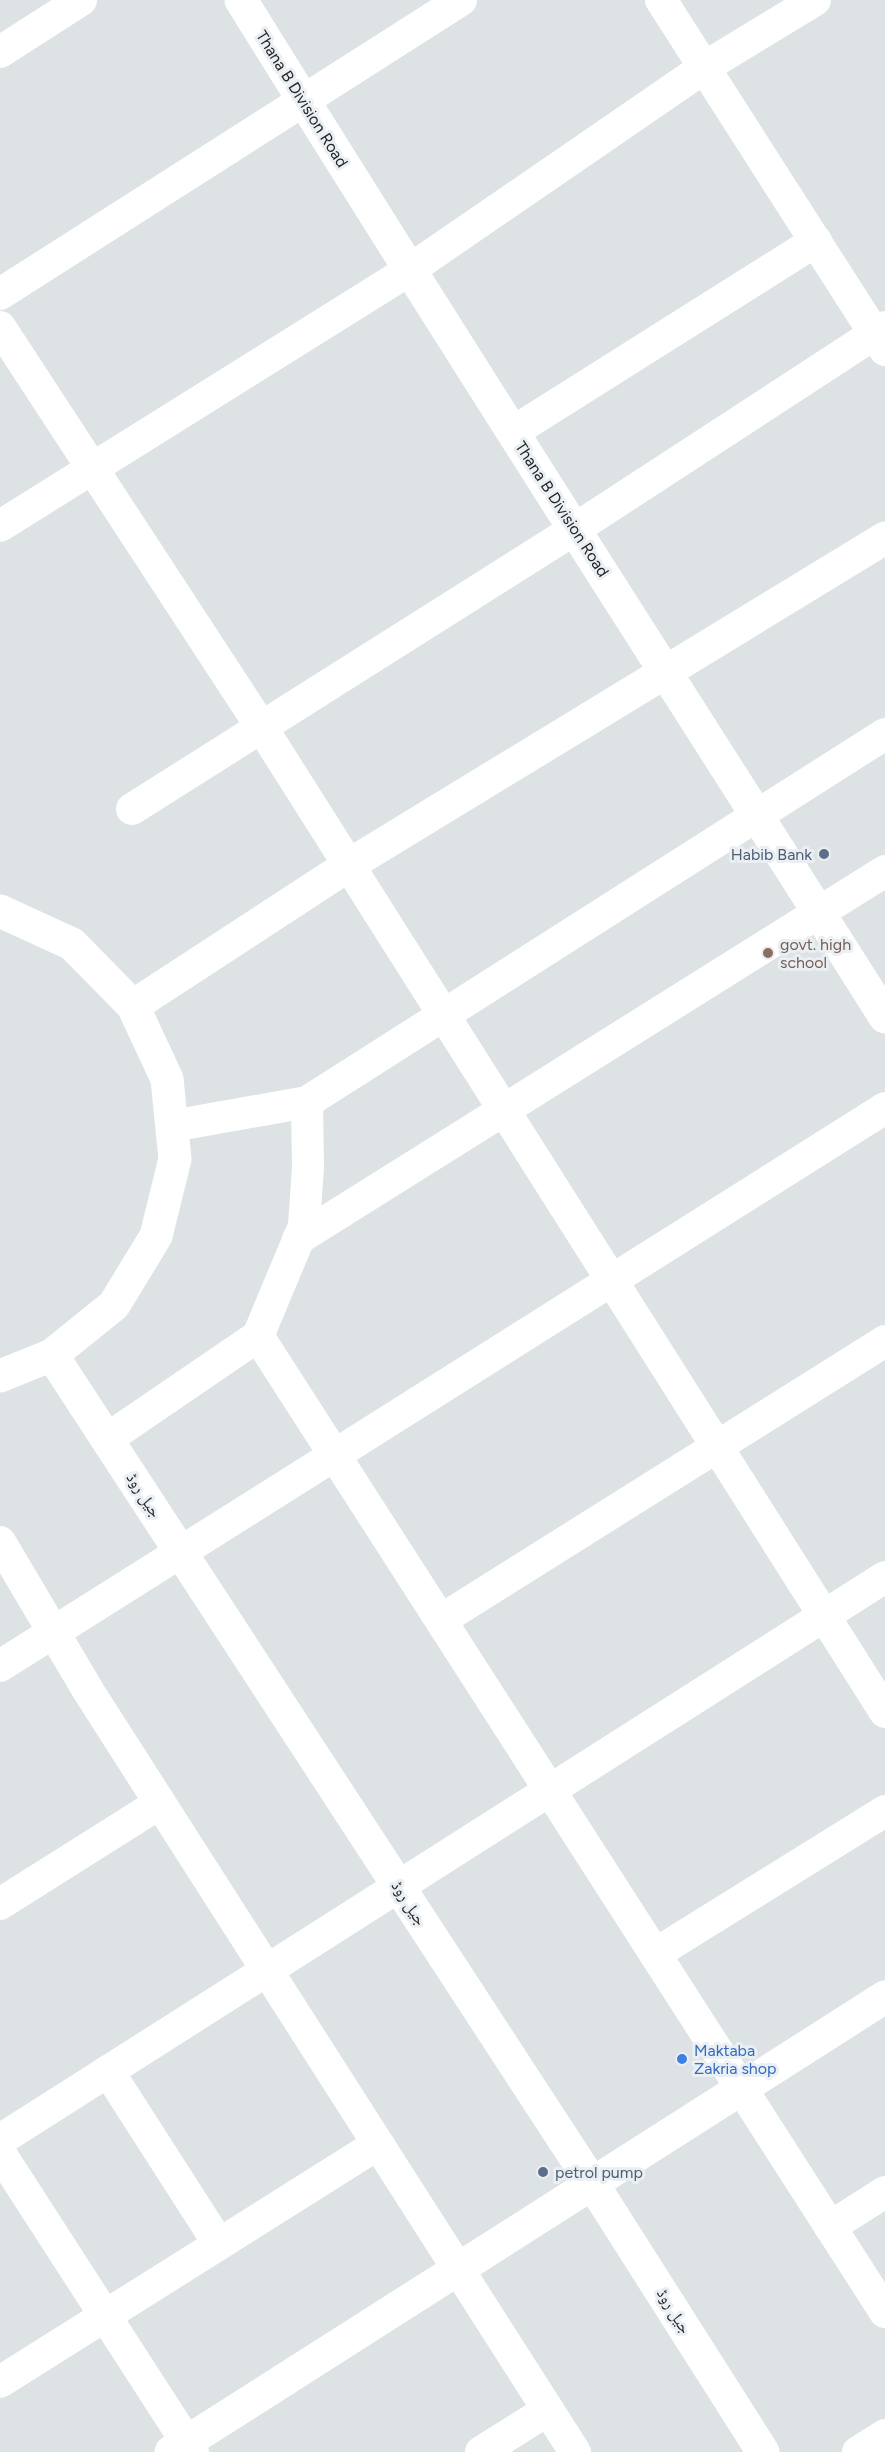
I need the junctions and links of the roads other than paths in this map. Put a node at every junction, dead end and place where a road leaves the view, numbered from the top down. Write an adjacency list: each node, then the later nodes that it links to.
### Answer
1 (81, 0): 6 (street)
2 (241, 0): 8 (main road, Thana B Division Road)
3 (461, 0): 8 (street)
4 (661, 0): 7 (street)
5 (815, 0): 7 (street)
6 (0, 52)
7 (705, 67): 9 (street); 10 (street)
8 (303, 101): 10 (main road, Thana B Division Road); 11 (street)
9 (816, 241): 13 (street); 14 (street)
10 (408, 271): 14 (main road, Thana B Division Road); 15 (street)
11 (0, 294)
12 (0, 327): 15 (street)
13 (882, 337): 17 (street)
14 (513, 432): 17 (main road, Thana B Division Road)
15 (92, 467): 16 (street); 20 (street)
16 (0, 526)
17 (575, 529): 19 (main road, Thana B Division Road); 20 (street)
18 (885, 538): 19 (main road)
19 (666, 671): 23 (main road, Thana B Division Road); 24 (main road)
20 (262, 728): 22 (street); 24 (street)
21 (885, 734): 23 (street)
22 (132, 809)
23 (757, 815): 27 (main road, Thana B Division Road); 29 (street)
24 (349, 865): 28 (main road); 29 (street)
25 (885, 871): 27 (street)
26 (0, 911): 28 (main road)
27 (819, 913): 30 (main road, Thana B Division Road); 33 (street)
28 (133, 1006): 34 (main road)
29 (444, 1015): 31 (street); 33 (street)
30 (885, 1017)
31 (306, 1102): 34 (street); 35 (street)
32 (885, 1108): 36 (street)
33 (505, 1110): 35 (street); 36 (street)
34 (172, 1126): 39 (main road)
35 (298, 1239): 37 (street)
36 (612, 1280): 42 (street); 43 (street)
37 (258, 1336): 41 (street); 43 (street)
38 (885, 1341): 42 (street)
39 (52, 1355): 40 (main road); 41 (main road, جیل روڈ)
40 (0, 1376)
41 (107, 1439): 45 (main road, جیل روڈ)
42 (717, 1446): 47 (street); 48 (street)
43 (335, 1455): 45 (street); 48 (street)
44 (0, 1542): 49 (street)
45 (181, 1552): 49 (street); 55 (main road, جیل روڈ)
46 (885, 1577): 47 (street)
47 (824, 1615): 51 (street); 52 (street)
48 (441, 1620): 52 (street)
49 (53, 1632): 50 (street); 53 (street)
50 (0, 1666)
51 (885, 1712)
52 (550, 1790): 55 (street); 57 (street)
53 (160, 1803): 56 (street); 58 (street)
54 (885, 1811): 57 (street)
55 (399, 1886): 58 (street); 65 (main road, جیل روڈ)
56 (0, 1904)
57 (656, 1954): 61 (street)
58 (266, 1970): 60 (street); 63 (street)
59 (885, 1997): 61 (main road)
60 (108, 2071): 62 (street); 68 (street)
61 (741, 2088): 65 (main road); 67 (street)
62 (0, 2140)
63 (378, 2144): 68 (street); 69 (street)
64 (0, 2153): 71 (street)
65 (592, 2182): 69 (main road); 78 (main road, جیل روڈ)
66 (885, 2192): 67 (street)
67 (830, 2227): 70 (street)
68 (219, 2244): 71 (street)
69 (457, 2269): 73 (street); 75 (main road)
70 (885, 2312)
71 (105, 2316): 72 (street); 75 (street)
72 (0, 2382)
73 (548, 2410): 76 (street); 77 (street)
74 (885, 2435): 79 (street)
75 (183, 2449)
76 (481, 2452)
77 (575, 2452)
78 (764, 2452)
79 (858, 2452)

